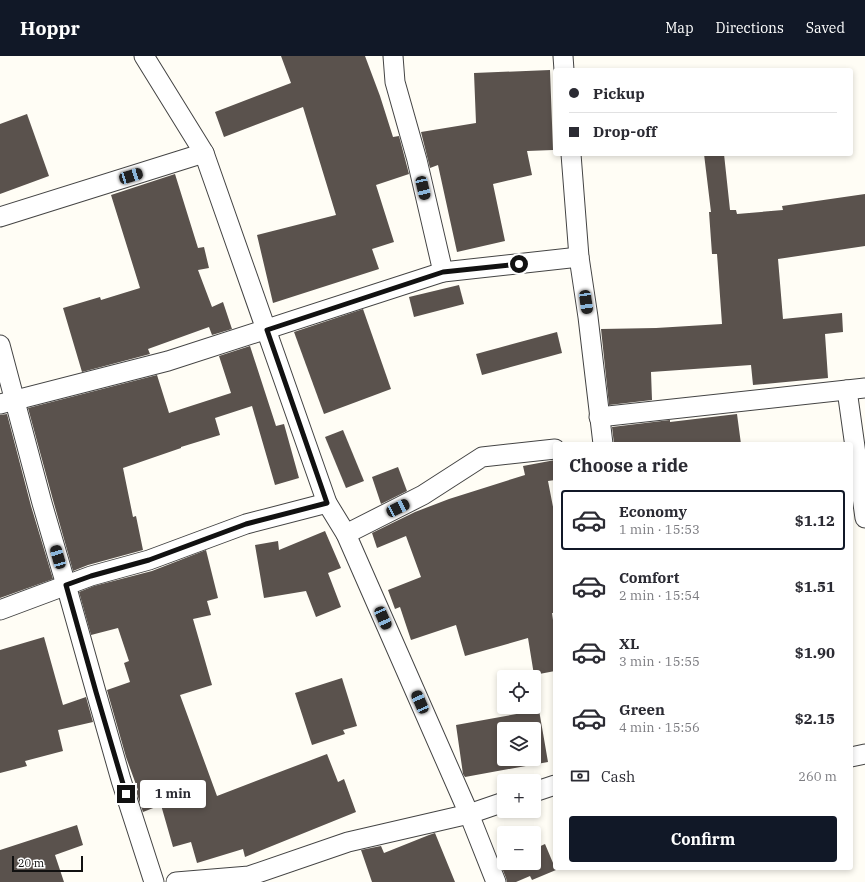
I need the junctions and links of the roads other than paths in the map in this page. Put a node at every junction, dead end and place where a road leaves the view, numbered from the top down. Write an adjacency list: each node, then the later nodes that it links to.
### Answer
1 (144, 56): 5 (street)
2 (393, 56): 9 (street)
3 (563, 56): 4 (street)
4 (564, 68)
5 (204, 154): 7 (street); 10 (street)
6 (571, 156): 8 (street)
7 (0, 217)
8 (579, 257): 9 (street); 14 (street)
9 (443, 272): 10 (street)
10 (267, 330): 13 (street); 17 (street)
11 (0, 344): 13 (street)
12 (856, 389): 14 (street); 18 (street)
13 (8, 401): 20 (street)
14 (599, 417): 15 (street)
15 (603, 442)
16 (553, 450): 19 (street)
17 (327, 503): 19 (street); 20 (street)
18 (865, 518)
19 (346, 534): 27 (street)
20 (66, 585): 21 (street); 28 (street)
21 (0, 610)
22 (865, 754): 23 (street)
23 (853, 757)
24 (553, 786): 25 (street)
25 (541, 790)
26 (497, 804): 27 (street)
27 (469, 814): 29 (street); 30 (street)
28 (154, 882)
29 (176, 882)
30 (496, 882)

